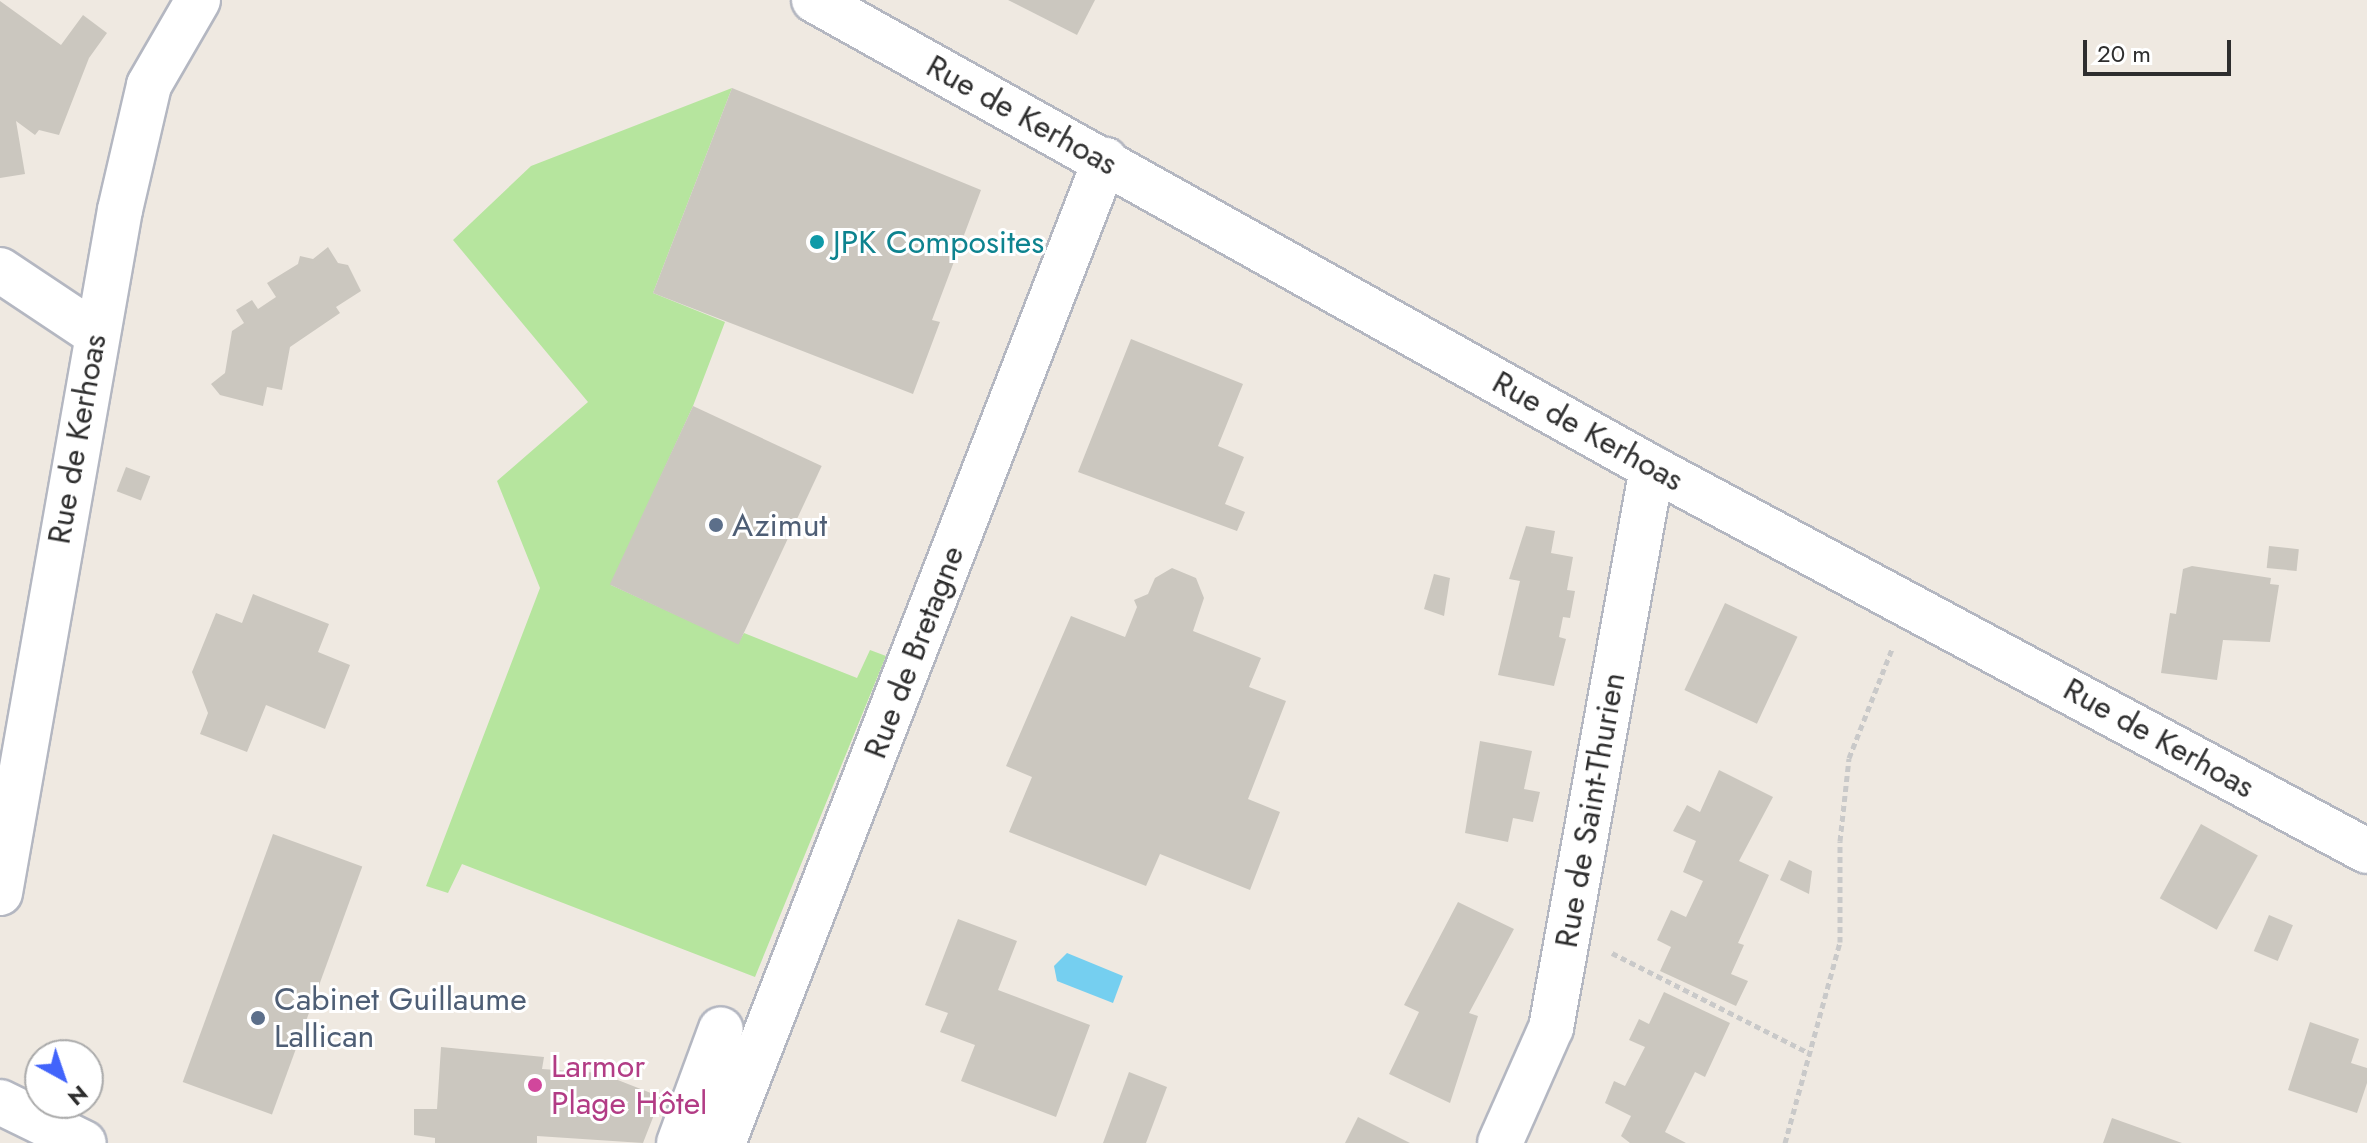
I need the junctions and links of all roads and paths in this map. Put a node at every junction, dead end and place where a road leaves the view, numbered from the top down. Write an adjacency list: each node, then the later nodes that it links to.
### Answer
1 (198, 0): 5 (street, Rue de Kerhoas)
2 (814, 0): 3 (street, Rue de Kerhoas)
3 (1105, 160): 6 (street, Rue de Kerhoas); 16 (street, Rue de Bretagne)
4 (0, 270): 5 (street)
5 (96, 334): 9 (street, Rue de Kerhoas)
6 (1652, 468): 8 (street, Rue de Kerhoas); 10 (street, Rue de Saint-Thurien)
7 (1872, 693): 12 (path)
8 (2367, 851)
9 (0, 893)
10 (1569, 931): 12 (path); 17 (street, Rue de Saint-Thurien)
11 (721, 1029): 15 (street)
12 (1811, 1054): 18 (path)
13 (0, 1102): 14 (street)
14 (84, 1143)
15 (679, 1143)
16 (723, 1143)
17 (1500, 1143)
18 (1785, 1143)

